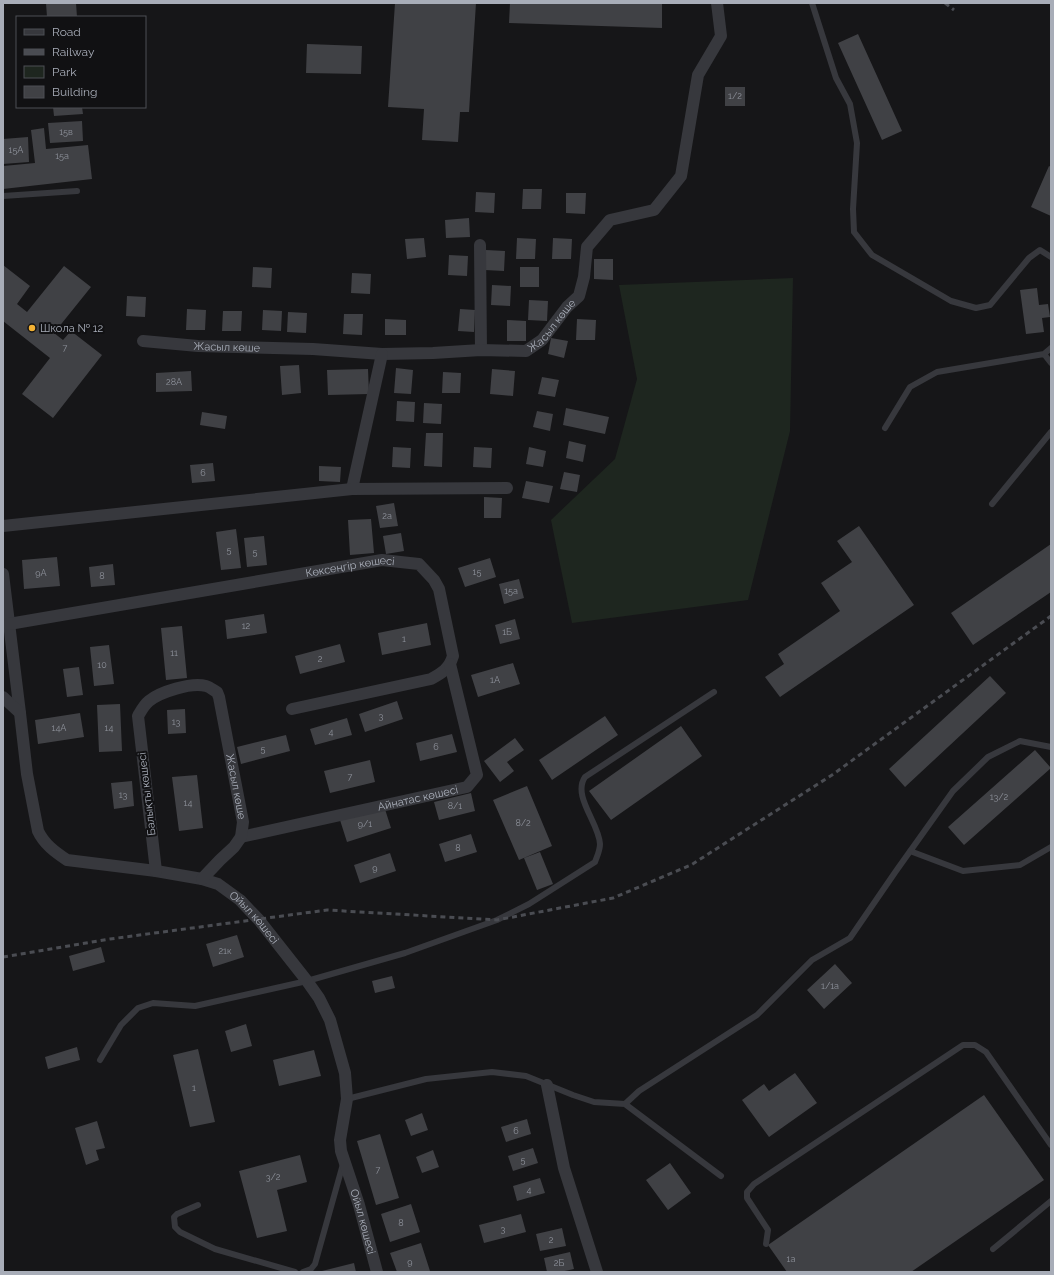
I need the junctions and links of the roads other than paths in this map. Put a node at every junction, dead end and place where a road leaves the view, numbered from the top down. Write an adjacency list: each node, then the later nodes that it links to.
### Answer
1 (718, 3): 9 (street, Жасыл көше)
2 (812, 3): 6 (lane)
3 (77, 190): 4 (lane)
4 (3, 196)
5 (480, 245): 9 (street)
6 (1051, 257)
7 (143, 341): 10 (street, Жасыл көше)
8 (1051, 348): 11 (lane)
9 (481, 350): 10 (street, Жасыл көше)
10 (382, 354): 16 (street)
11 (1044, 354): 12 (lane); 13 (lane)
12 (1051, 363)
13 (885, 428)
14 (1051, 432): 17 (lane)
15 (507, 488): 16 (street)
16 (352, 489): 18 (street)
17 (992, 504)
18 (3, 526)
19 (3, 574): 20 (street, Ойыл көшесі)
20 (9, 624): 21 (street, Көксеңгір көшесі); 25 (street, Ойыл көшесі)
21 (450, 664): 24 (street); 28 (street, Айнатас көшесі)
22 (714, 692): 33 (lane)
23 (3, 697): 25 (street)
24 (292, 709)
25 (20, 713): 31 (street, Ойыл көшесі)
26 (138, 716): 28 (street, Жасыл көше); 31 (street, Балықты көшесі)
27 (1051, 746): 30 (lane)
28 (241, 837): 32 (street)
29 (1051, 847): 30 (lane)
30 (910, 851): 37 (lane)
31 (156, 871): 32 (street, Ойыл көшесі)
32 (202, 879): 33 (street, Ойыл көшесі)
33 (307, 981): 34 (lane); 36 (street, Ойыл көшесі)
34 (100, 1060)
35 (547, 1085): 36 (lane); 37 (lane); 50 (street)
36 (347, 1099): 39 (street, Ойыл көшесі)
37 (625, 1104): 40 (lane)
38 (1051, 1144): 43 (lane)
39 (344, 1161): 46 (lane); 49 (street, Ойыл көшесі)
40 (721, 1176)
41 (1051, 1201): 44 (lane)
42 (198, 1204): 45 (lane)
43 (766, 1244)
44 (993, 1249)
45 (270, 1265): 47 (lane); 48 (lane)
46 (306, 1271)
47 (270, 1272)
48 (295, 1272)
49 (376, 1272)
50 (597, 1272)

